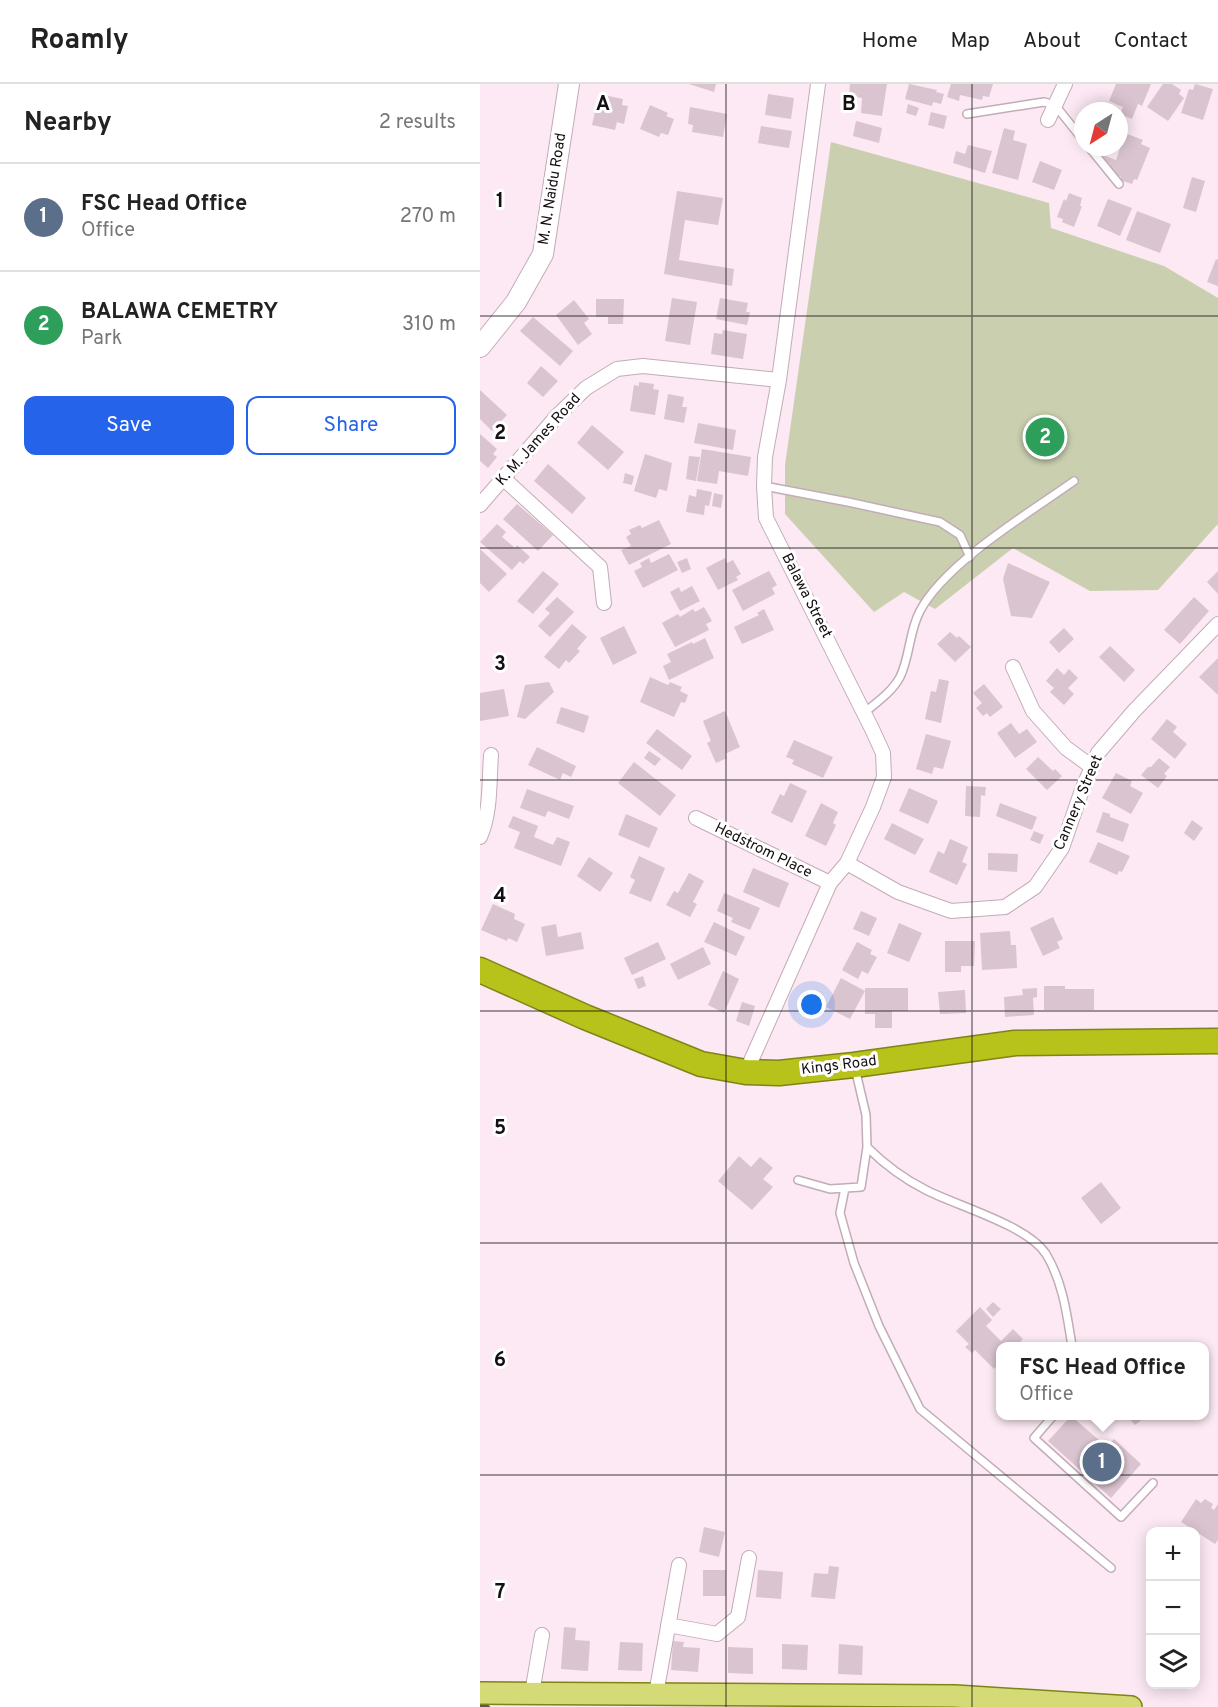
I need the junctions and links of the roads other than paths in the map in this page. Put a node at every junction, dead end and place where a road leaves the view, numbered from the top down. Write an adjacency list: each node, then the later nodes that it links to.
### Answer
1 (569, 84): 10 (main road, M. N. Naidu Road)
2 (818, 84): 11 (street, Balawa Street)
3 (1065, 84): 4 (street)
4 (1055, 105): 5 (lane); 6 (street); 7 (lane)
5 (967, 114)
6 (1048, 120)
7 (1074, 129)
8 (1096, 156): 9 (lane)
9 (1119, 184)
10 (480, 347)
11 (779, 380): 12 (street, K. M. James Road); 14 (street, Balawa Street)
12 (504, 479): 15 (street, K. M. James Road); 17 (street)
13 (1074, 481): 16 (lane)
14 (764, 486): 16 (lane); 20 (street, Balawa Street)
15 (480, 506)
16 (970, 556): 20 (lane)
17 (604, 603)
18 (1218, 624): 22 (street, Cannery Street)
19 (1013, 667): 22 (street)
20 (864, 712): 25 (street, Balawa Street)
21 (491, 755): 24 (street)
22 (1092, 767): 25 (street, Cannery Street)
23 (696, 818): 26 (street, Hedstrom Place)
24 (480, 837)
25 (847, 863): 26 (street, Balawa Street)
26 (830, 884): 30 (street, Balawa Street)
27 (480, 969): 30 (highway, Kings Road)
28 (1218, 1041): 29 (highway, Kings Road)
29 (854, 1065): 30 (highway, Kings Road); 31 (lane)
30 (746, 1072)
31 (867, 1147): 33 (lane); 34 (lane)
32 (798, 1180): 33 (lane)
33 (845, 1188): 39 (lane)
34 (1071, 1342)
35 (1050, 1420): 36 (lane)
36 (1153, 1483)
37 (749, 1558): 40 (street)
38 (680, 1565): 40 (street)
39 (1111, 1568)
40 (668, 1625): 44 (street)
41 (542, 1635): 43 (street)
42 (480, 1693): 43 (main road)
43 (532, 1693): 44 (main road)
44 (656, 1694): 45 (main road)
45 (1131, 1707)

